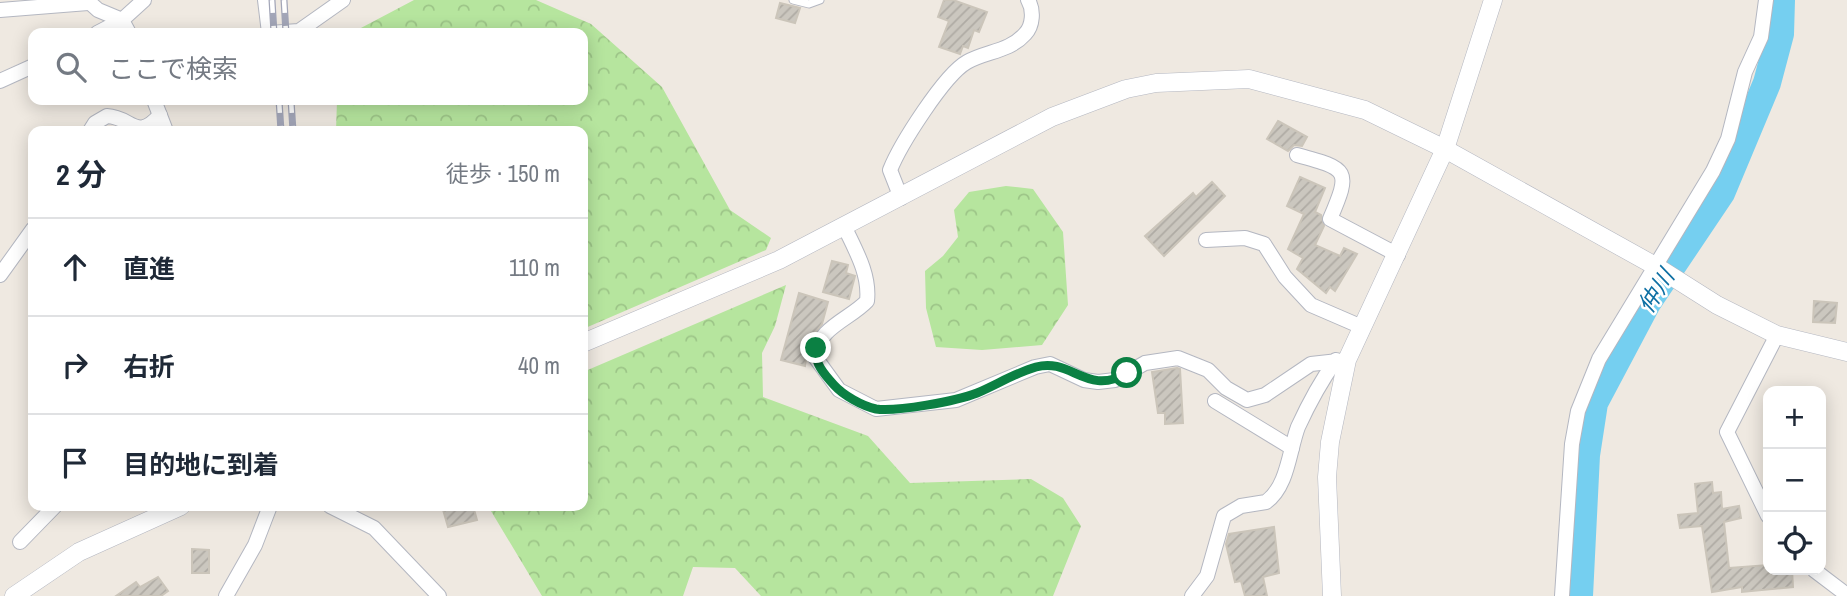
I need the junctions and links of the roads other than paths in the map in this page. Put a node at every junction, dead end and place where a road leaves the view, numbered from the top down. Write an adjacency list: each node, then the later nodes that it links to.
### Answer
1 (144, 0): 11 (street)
2 (265, 0): 14 (street)
3 (343, 0): 15 (street)
4 (793, 0): 5 (lane)
5 (820, 0)
6 (1028, 0): 26 (street)
7 (1493, 0): 24 (street)
8 (1766, 0): 31 (street)
9 (88, 1): 10 (street); 11 (street)
10 (0, 10)
11 (122, 20): 12 (street); 13 (street)
12 (107, 28)
13 (126, 28)
14 (268, 28)
15 (303, 28)
16 (28, 68): 17 (street)
17 (0, 81)
18 (156, 105): 19 (street)
19 (160, 115): 22 (street); 23 (street)
20 (92, 126): 21 (street)
21 (136, 126)
22 (148, 126)
23 (164, 126)
24 (1445, 149): 26 (street); 30 (street); 31 (street)
25 (1297, 156): 30 (street)
26 (901, 198): 27 (street)
27 (845, 228): 35 (street); 37 (street)
28 (28, 236): 32 (street)
29 (1206, 240): 33 (street)
30 (1398, 255): 33 (street)
31 (1656, 267): 34 (street); 53 (street)
32 (0, 275)
33 (1362, 327): 37 (street)
34 (1777, 335): 36 (street); 44 (street)
35 (588, 340)
36 (1847, 352)
37 (1341, 360): 39 (street); 52 (street)
38 (1214, 401): 39 (street)
39 (1292, 448): 51 (street)
40 (50, 511): 45 (street)
41 (156, 511): 48 (street)
42 (268, 511): 49 (street)
43 (340, 511): 50 (street)
44 (1766, 512)
45 (20, 542)
46 (1821, 575): 47 (street)
47 (1847, 595)
48 (14, 596)
49 (226, 596)
50 (439, 596)
51 (1192, 596)
52 (1332, 596)
53 (1562, 596)

